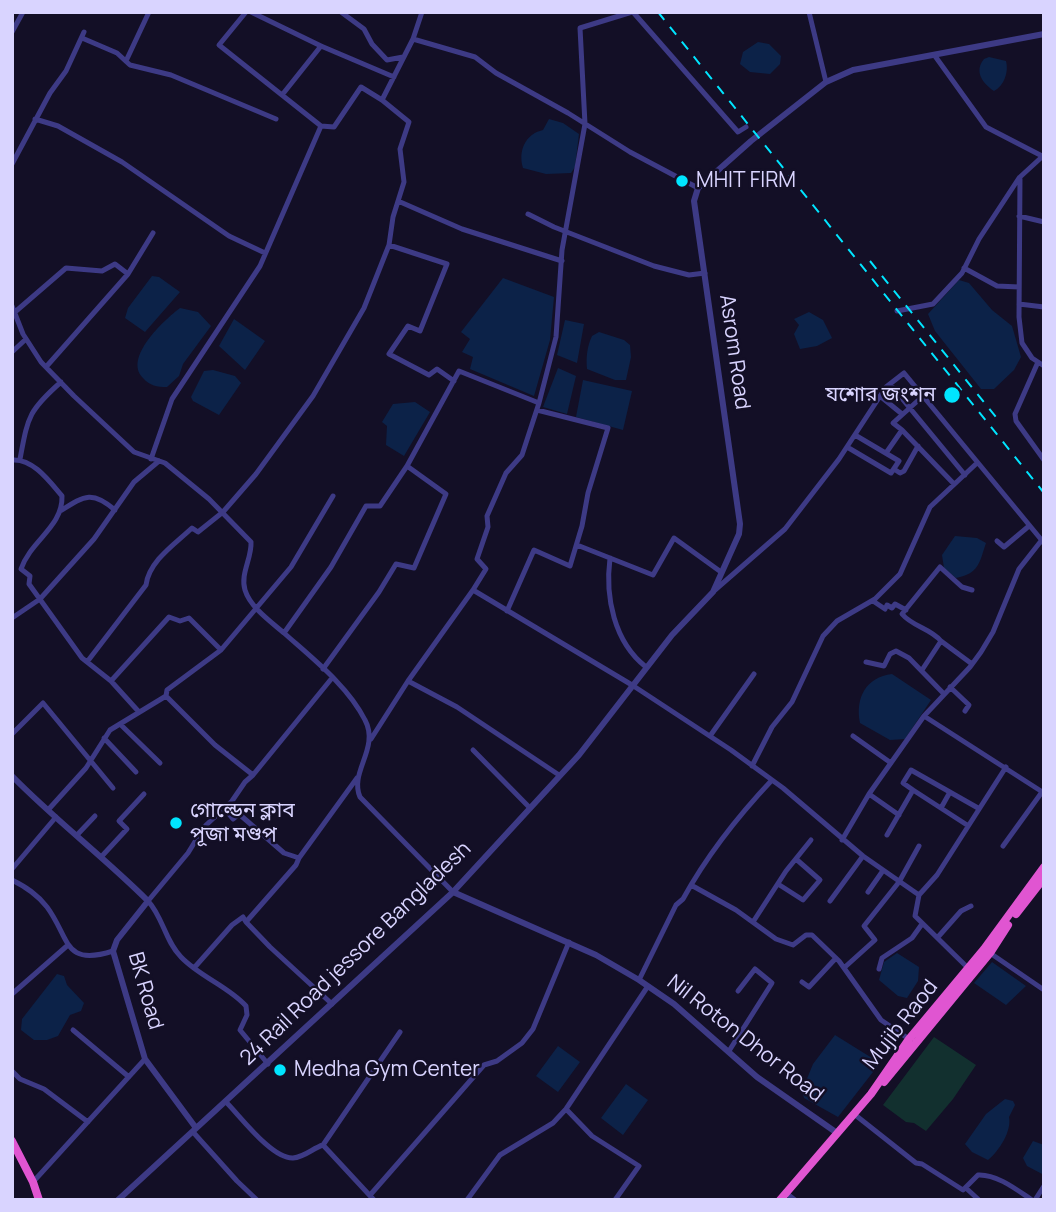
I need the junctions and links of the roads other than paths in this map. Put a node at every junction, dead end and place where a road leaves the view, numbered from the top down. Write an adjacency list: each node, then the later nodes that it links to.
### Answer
1 (23, 12): 8 (street)
2 (149, 12): 14 (street)
3 (249, 12): 11 (street); 17 (street)
4 (341, 12): 13 (street)
5 (422, 12): 10 (street)
6 (632, 12): 21 (street); 23 (street)
7 (809, 12): 16 (street)
8 (12, 32)
9 (1044, 34): 12 (street)
10 (412, 38): 13 (street); 21 (street)
11 (321, 46): 15 (street); 17 (street)
12 (935, 56): 16 (street); 26 (street)
13 (403, 57): 15 (street)
14 (126, 61): 19 (street); 20 (street)
15 (394, 76): 18 (street)
16 (826, 82): 29 (street)
17 (282, 95): 22 (street)
18 (382, 100): 22 (street); 30 (street)
19 (35, 119): 25 (street); 37 (street)
20 (276, 119)
21 (586, 124): 29 (street); 34 (street)
22 (321, 126): 37 (street)
23 (746, 127)
24 (12, 142): 25 (street)
25 (20, 149): 27 (street)
26 (1043, 156): 28 (street)
27 (12, 164)
28 (1020, 177): 32 (street); 39 (street)
29 (698, 188): 40 (street, Asrom Road)
30 (398, 201): 36 (street); 38 (street)
31 (528, 215): 34 (street)
32 (1019, 216): 33 (street); 42 (street)
33 (1044, 222)
34 (566, 230): 38 (street); 40 (street)
35 (153, 233): 41 (street)
36 (389, 245): 51 (street); 81 (street)
37 (265, 253): 68 (street)
38 (562, 261): 56 (street)
39 (964, 268): 42 (street); 46 (street)
40 (705, 273): 87 (street, Asrom Road)
41 (128, 274): 45 (street); 50 (street)
42 (1019, 287): 43 (street)
43 (1019, 304): 44 (street); 49 (street)
44 (1044, 307)
45 (13, 309): 47 (street)
46 (897, 311)
47 (26, 339): 48 (street); 50 (street)
48 (12, 352)
49 (1041, 364): 70 (street)
50 (46, 367): 52 (street)
51 (454, 381): 56 (street); 74 (street)
52 (61, 382): 67 (street); 68 (street)
53 (890, 384): 54 (street); 55 (street); 57 (street)
54 (880, 396): 58 (street); 60 (street)
55 (923, 396): 57 (street); 65 (street)
56 (538, 406): 85 (street); 88 (street)
57 (910, 407): 58 (street); 62 (street)
58 (902, 414): 59 (street)
59 (902, 430): 61 (street); 64 (street)
60 (855, 435): 63 (street); 64 (street)
61 (918, 446): 66 (street); 75 (street)
62 (942, 446): 66 (street); 73 (street)
63 (847, 447): 75 (street); 90 (street)
64 (886, 453): 75 (street)
65 (970, 454): 72 (street); 73 (street)
66 (929, 458): 77 (street)
67 (20, 459): 69 (street); 79 (street)
68 (150, 459): 71 (street)
69 (12, 460)
70 (1044, 460)
71 (159, 461): 80 (street); 81 (street)
72 (977, 463): 76 (street); 82 (street)
73 (956, 464): 76 (street)
74 (407, 466): 97 (street); 104 (street)
75 (894, 469)
76 (965, 475): 77 (street)
77 (954, 484): 92 (street)
78 (333, 496): 93 (street)
79 (62, 510): 80 (street); 91 (street)
80 (114, 510): 91 (street)
81 (223, 512): 93 (street); 100 (street)
82 (1029, 526): 83 (street); 84 (street)
83 (997, 541)
84 (1043, 542): 102 (street)
85 (577, 545): 86 (street); 95 (street)
86 (610, 558): 87 (street); 103 (street)
87 (721, 572): 90 (street, Asrom Road)
88 (473, 590): 95 (street); 109 (street)
89 (972, 590): 94 (street)
90 (713, 592): 103 (street, 24 Rail Road jessore Bangladesh)
91 (40, 599): 96 (street); 100 (street)
92 (873, 601): 94 (street); 127 (street)
93 (257, 607): 97 (street); 99 (street)
94 (905, 610): 98 (street)
95 (507, 611): 110 (street)
96 (12, 618)
97 (284, 633): 104 (street)
98 (941, 641): 102 (street); 105 (street)
99 (221, 650): 108 (street); 113 (street)
100 (87, 662): 108 (street)
101 (866, 662): 105 (street)
102 (972, 664): 111 (street)
103 (646, 667): 110 (street, 24 Rail Road jessore Bangladesh)
104 (323, 669): 107 (street)
105 (922, 670): 112 (street)
106 (754, 674): 119 (street)
107 (332, 678): 122 (street); 131 (street)
108 (111, 681): 115 (street)
109 (408, 681): 122 (street); 132 (street)
110 (632, 685): 119 (street); 132 (street, 24 Rail Road jessore Bangladesh)
111 (950, 687): 112 (street); 114 (street)
112 (944, 694): 116 (street)
113 (166, 695): 115 (street); 131 (street)
114 (965, 711)
115 (139, 712): 117 (street)
116 (924, 716): 126 (street); 128 (street)
117 (120, 724): 121 (street); 125 (street)
118 (12, 734): 124 (street)
119 (710, 736): 127 (street)
120 (853, 736): 126 (street)
121 (104, 738): 124 (street); 129 (street)
122 (371, 739): 130 (street)
123 (472, 750): 141 (street)
124 (90, 759): 135 (street); 145 (street)
125 (160, 763)
126 (891, 763): 140 (street)
127 (752, 765): 134 (street)
128 (1006, 767): 138 (street); 144 (street)
129 (136, 772)
130 (360, 774): 158 (street); 168 (street)
131 (253, 775): 142 (street)
132 (559, 775): 141 (street, 24 Rail Road jessore Bangladesh)
133 (12, 776): 145 (street)
134 (772, 780): 152 (street); 167 (street)
135 (113, 788)
136 (913, 790): 137 (street); 143 (street); 146 (street)
137 (950, 792): 143 (street); 144 (street)
138 (1043, 792): 155 (street)
139 (144, 794): 156 (street)
140 (869, 794): 146 (street); 152 (street)
141 (529, 807): 168 (street, 24 Rail Road jessore Bangladesh)
142 (224, 808): 158 (street); 172 (street)
143 (941, 808): 149 (street)
144 (978, 808): 149 (street)
145 (48, 810): 148 (street)
146 (899, 815): 151 (street)
147 (95, 816): 150 (street)
148 (57, 817): 150 (street); 161 (street)
149 (967, 825): 170 (street)
150 (77, 835): 156 (street)
151 (887, 835)
152 (842, 839): 157 (street)
153 (811, 840): 159 (street)
154 (919, 846): 165 (street)
155 (1003, 846)
156 (102, 856): 172 (street)
157 (863, 856): 165 (street); 173 (street)
158 (299, 858): 175 (street)
159 (796, 859): 166 (street); 166 (street)
160 (1044, 867): 171 (highway)
161 (12, 869)
162 (882, 872): 169 (street)
163 (1044, 878): 171 (highway)
164 (12, 880): 180 (street)
165 (900, 882): 170 (street); 184 (street)
166 (778, 884): 176 (street)
167 (691, 885): 176 (street); 188 (street)
168 (453, 892): 179 (street); 194 (street, 24 Rail Road jessore Bangladesh)
169 (868, 892)
170 (919, 895): 177 (street)
171 (1025, 898): 182 (highway)
172 (148, 901): 181 (street, BK Road); 185 (street)
173 (830, 901)
174 (971, 906): 178 (street)
175 (247, 922): 185 (street); 194 (street)
176 (752, 922): 183 (street)
177 (922, 924): 178 (street); 186 (street)
178 (938, 937): 187 (street)
179 (569, 942): 188 (street); 217 (street)
180 (68, 945): 181 (street); 193 (street)
181 (113, 951): 200 (street, BK Road)
182 (987, 951): 187 (highway); 191 (street)
183 (836, 958): 184 (street); 189 (street)
184 (845, 967): 198 (street)
185 (194, 968): 201 (street)
186 (879, 969)
187 (971, 970): 195 (highway)
188 (639, 979): 190 (street)
189 (803, 982)
190 (648, 986): 199 (street, Nil Roton Dhor Road); 206 (street, Nil Roton Dhor Road)
191 (1044, 990)
192 (738, 991): 199 (street)
193 (12, 995)
194 (332, 1004): 201 (street, 24 Rail Road jessore Bangladesh)
195 (927, 1023): 198 (highway, Mujib Raod); 204 (highway)
196 (73, 1030): 203 (street)
197 (400, 1032): 212 (street)
198 (909, 1039): 204 (highway, Mujib Raod)
199 (729, 1051): 210 (street, Nil Roton Dhor Road)
200 (145, 1059): 203 (street, BK Road); 209 (street, BK Road)
201 (268, 1064): 205 (street, 24 Rail Road jessore Bangladesh)
202 (12, 1071): 208 (street)
203 (129, 1077): 208 (street, BK Road)
204 (871, 1094): 207 (highway, Mujib Raod)
205 (226, 1102): 209 (street, 24 Rail Road jessore Bangladesh); 212 (street)
206 (566, 1109): 221 (street, Nil Roton Dhor Road); 222 (street)
207 (854, 1114): 210 (highway, Mujib Raod); 225 (street)
208 (88, 1122): 213 (street, BK Road)
209 (194, 1130): 219 (street, 24 Rail Road jessore Bangladesh); 220 (street)
210 (837, 1133): 216 (highway, Mujib Raod)
211 (12, 1141): 213 (highway)
212 (323, 1145): 217 (street)
213 (33, 1182): 218 (highway)
214 (1044, 1186): 225 (street)
215 (967, 1189): 224 (street)
216 (783, 1196): 223 (street)
217 (373, 1197)
218 (39, 1200)
219 (118, 1200)
220 (257, 1200)
221 (467, 1200)
222 (615, 1200)
223 (795, 1200)
224 (978, 1200)
225 (1034, 1200)

